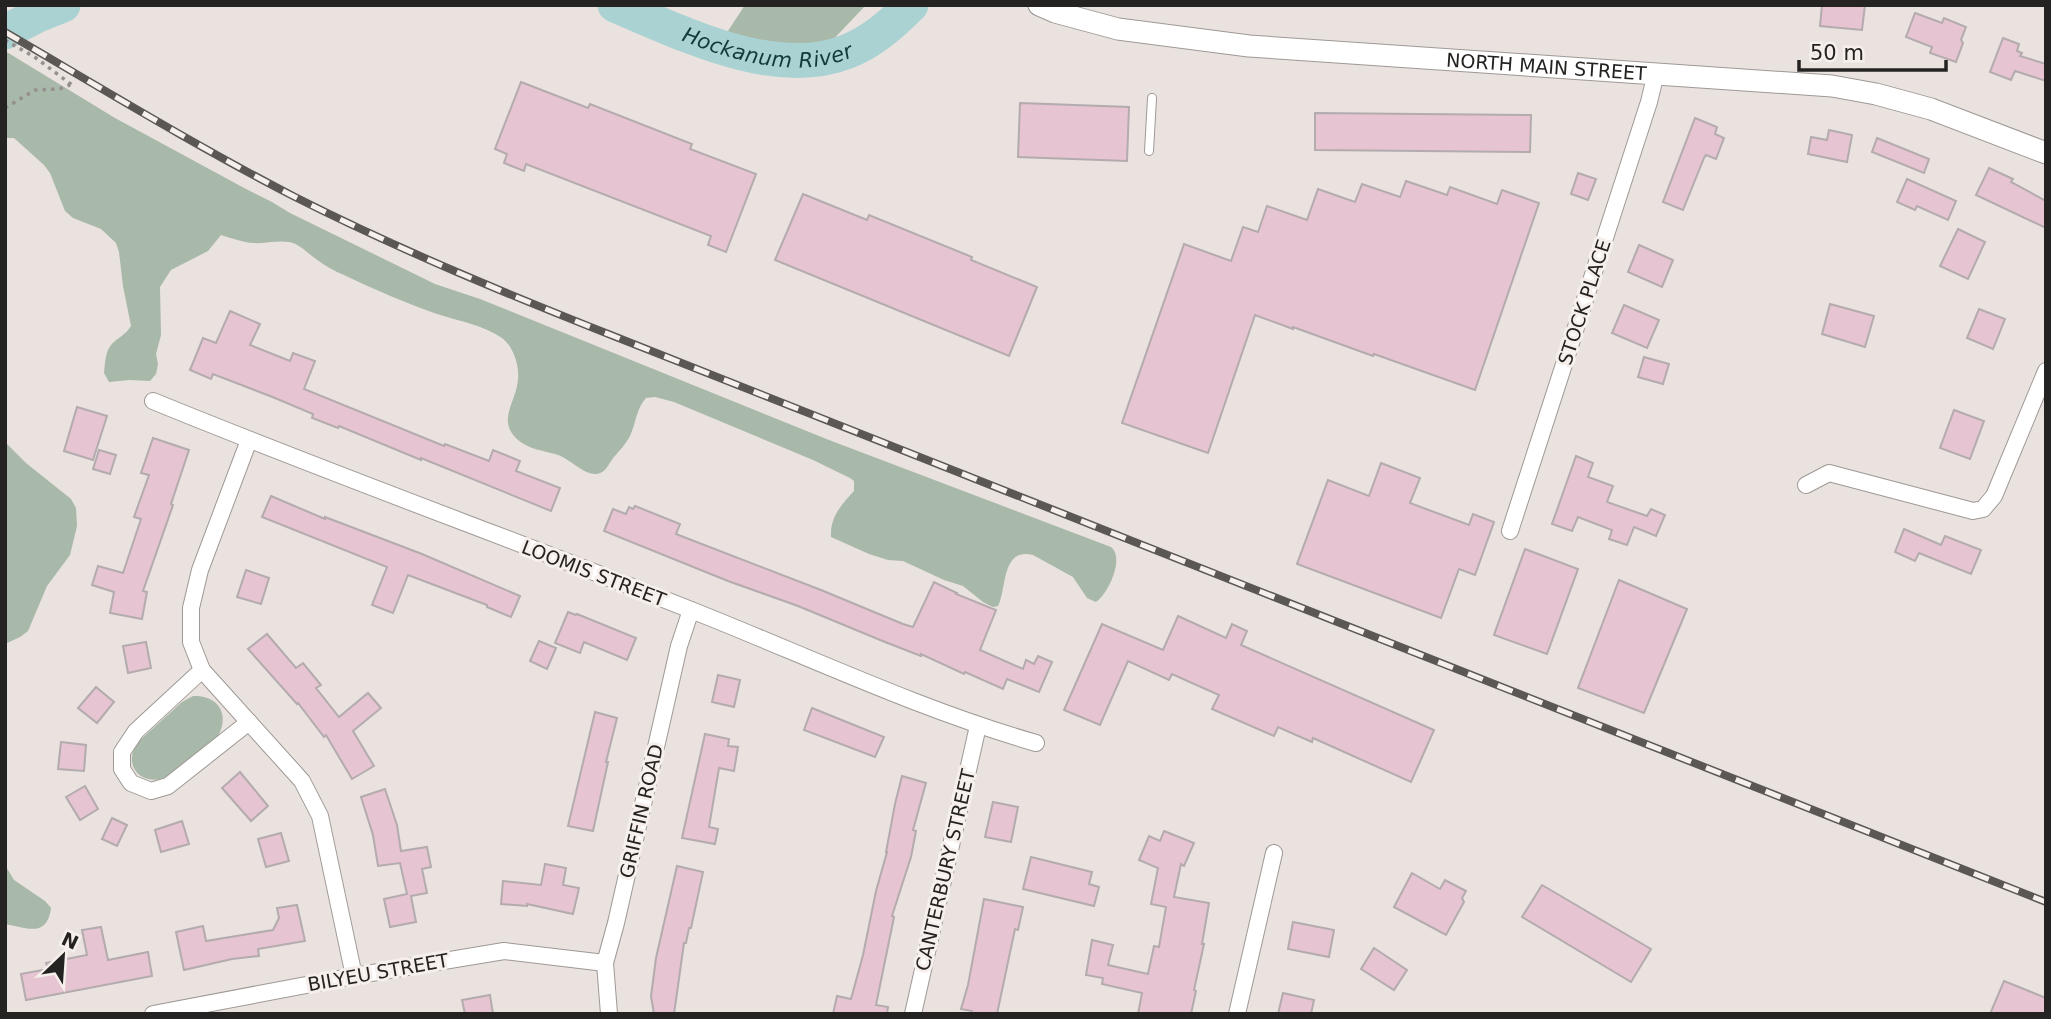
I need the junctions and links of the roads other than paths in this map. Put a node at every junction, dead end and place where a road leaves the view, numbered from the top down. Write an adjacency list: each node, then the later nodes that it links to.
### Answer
1 (1039, 5): 2 (main road, NORTH MAIN STREET)
2 (1656, 73): 5 (main road, NORTH MAIN STREET); 10 (street, STOCK PLACE)
3 (1152, 98): 4 (lane)
4 (1149, 151)
5 (2046, 153)
6 (2046, 371): 9 (street)
7 (153, 401): 8 (street, LOOMIS STREET)
8 (249, 440): 11 (street, LOOMIS STREET); 12 (street)
9 (1805, 485)
10 (1510, 531)
11 (691, 610): 14 (street, LOOMIS STREET); 17 (street, GRIFFIN ROAD)
12 (202, 670): 13 (street); 13 (street)
13 (249, 722): 18 (street)
14 (978, 726): 15 (street, LOOMIS STREET); 21 (street, CANTERBURY STREET)
15 (1036, 743)
16 (1274, 853): 22 (street)
17 (605, 963): 18 (street, BILYEU STREET); 20 (street, GRIFFIN ROAD)
18 (354, 976): 19 (street, BILYEU STREET)
19 (153, 1014)
20 (609, 1014)
21 (913, 1014)
22 (1237, 1014)

